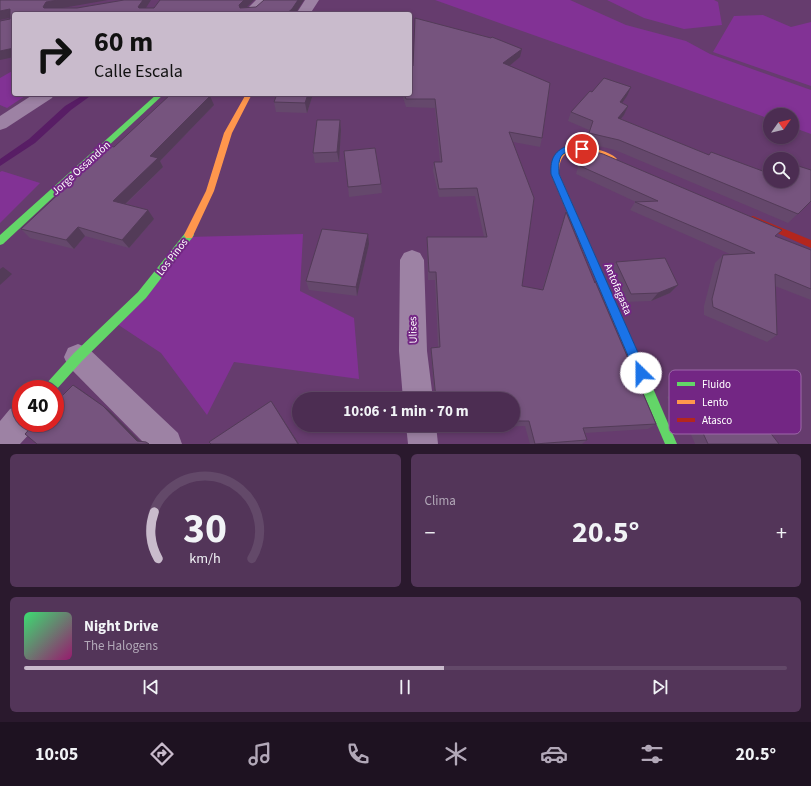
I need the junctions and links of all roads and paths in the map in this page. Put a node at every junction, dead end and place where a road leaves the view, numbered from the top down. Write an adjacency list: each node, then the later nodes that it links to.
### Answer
1 (264, 0): 3 (street)
2 (312, 0): 4 (street)
3 (251, 12)
4 (304, 12)
5 (43, 96): 8 (street)
6 (159, 96): 11 (street, Jorge Ossandón)
7 (248, 96): 14 (street, Los Pinos)
8 (0, 124)
9 (622, 162): 22 (street, Antofagasta)
10 (746, 215): 12 (street)
11 (0, 241)
12 (811, 244)
13 (412, 260): 16 (street, Ulises)
14 (78, 357): 15 (street, Los Pinos); 20 (street)
15 (57, 380)
16 (417, 392)
17 (12, 430): 19 (street)
18 (422, 432): 21 (street)
19 (0, 444)
20 (167, 444)
21 (423, 444)
22 (671, 444)

